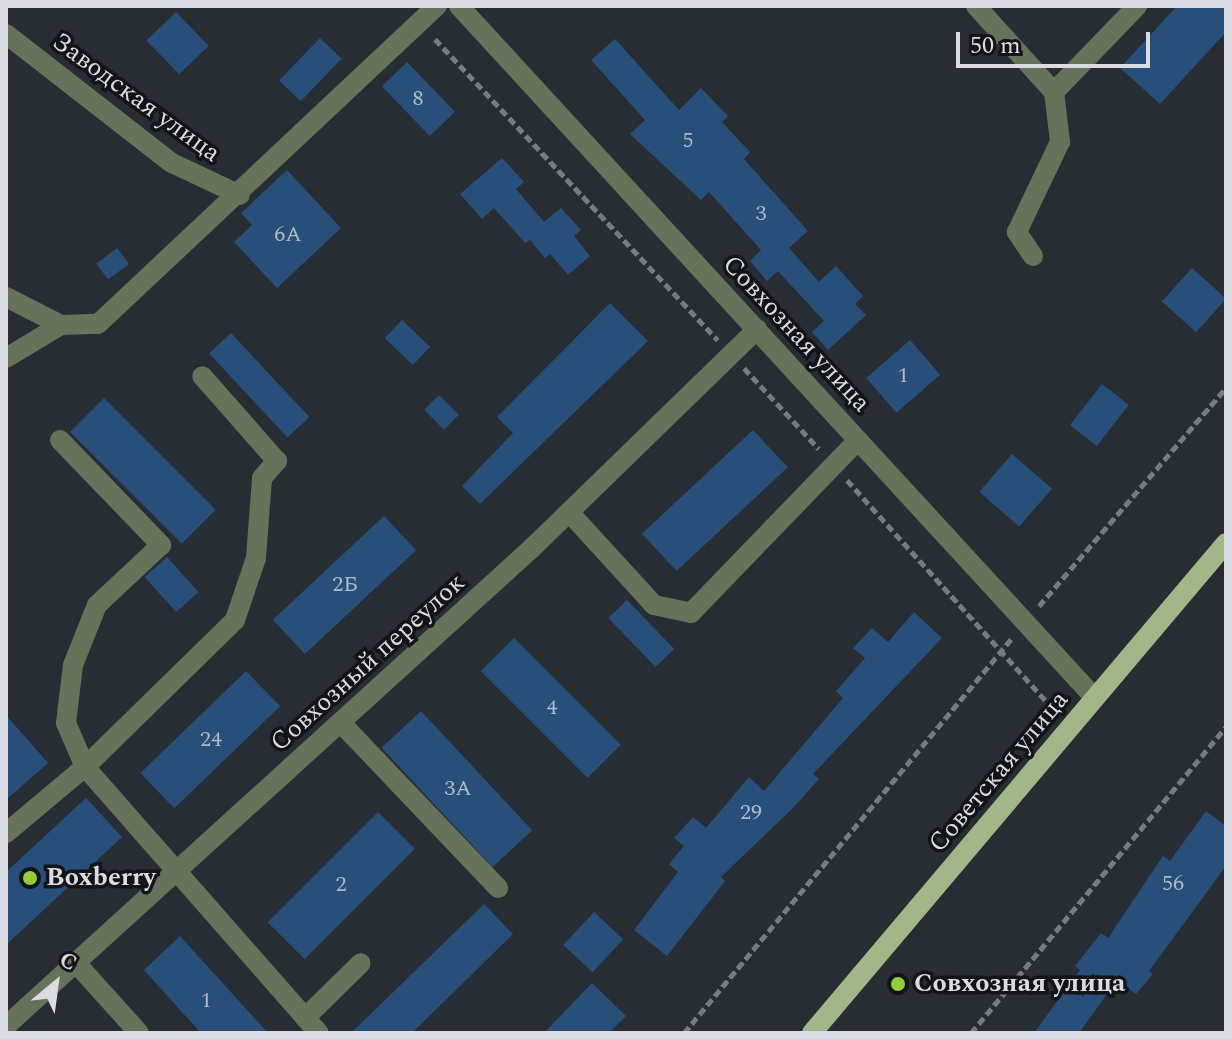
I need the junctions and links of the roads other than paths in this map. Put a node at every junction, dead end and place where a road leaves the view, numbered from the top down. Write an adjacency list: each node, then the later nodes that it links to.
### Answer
1 (437, 6): 7 (street)
2 (459, 6): 11 (street, Совхозная улица)
3 (976, 6): 6 (street)
4 (1137, 6): 6 (street)
5 (6, 34): 7 (street, Заводская улица)
6 (1054, 92): 8 (street)
7 (240, 195): 10 (street)
8 (1033, 256)
9 (6, 297): 10 (street)
10 (61, 325): 12 (street)
11 (757, 329): 15 (street, Совхозная улица); 16 (street, Совхозный переулок)
12 (6, 358)
13 (202, 376): 20 (street)
14 (60, 440): 20 (street)
15 (858, 440): 16 (street); 18 (street, Совхозная улица)
16 (569, 512): 19 (street, Совхозный переулок)
17 (1226, 543): 18 (main road, Советская улица)
18 (1094, 697): 29 (main road, Советская улица)
19 (341, 723): 22 (street, Совхозный переулок); 23 (street)
20 (85, 767): 21 (street); 22 (street)
21 (6, 833)
22 (175, 874): 24 (street, Совхозный переулок); 27 (street)
23 (498, 888)
24 (76, 963): 26 (street, Совхозный переулок); 28 (street)
25 (361, 963): 27 (street)
26 (6, 1026)
27 (312, 1026)
28 (139, 1033)
29 (812, 1033)

